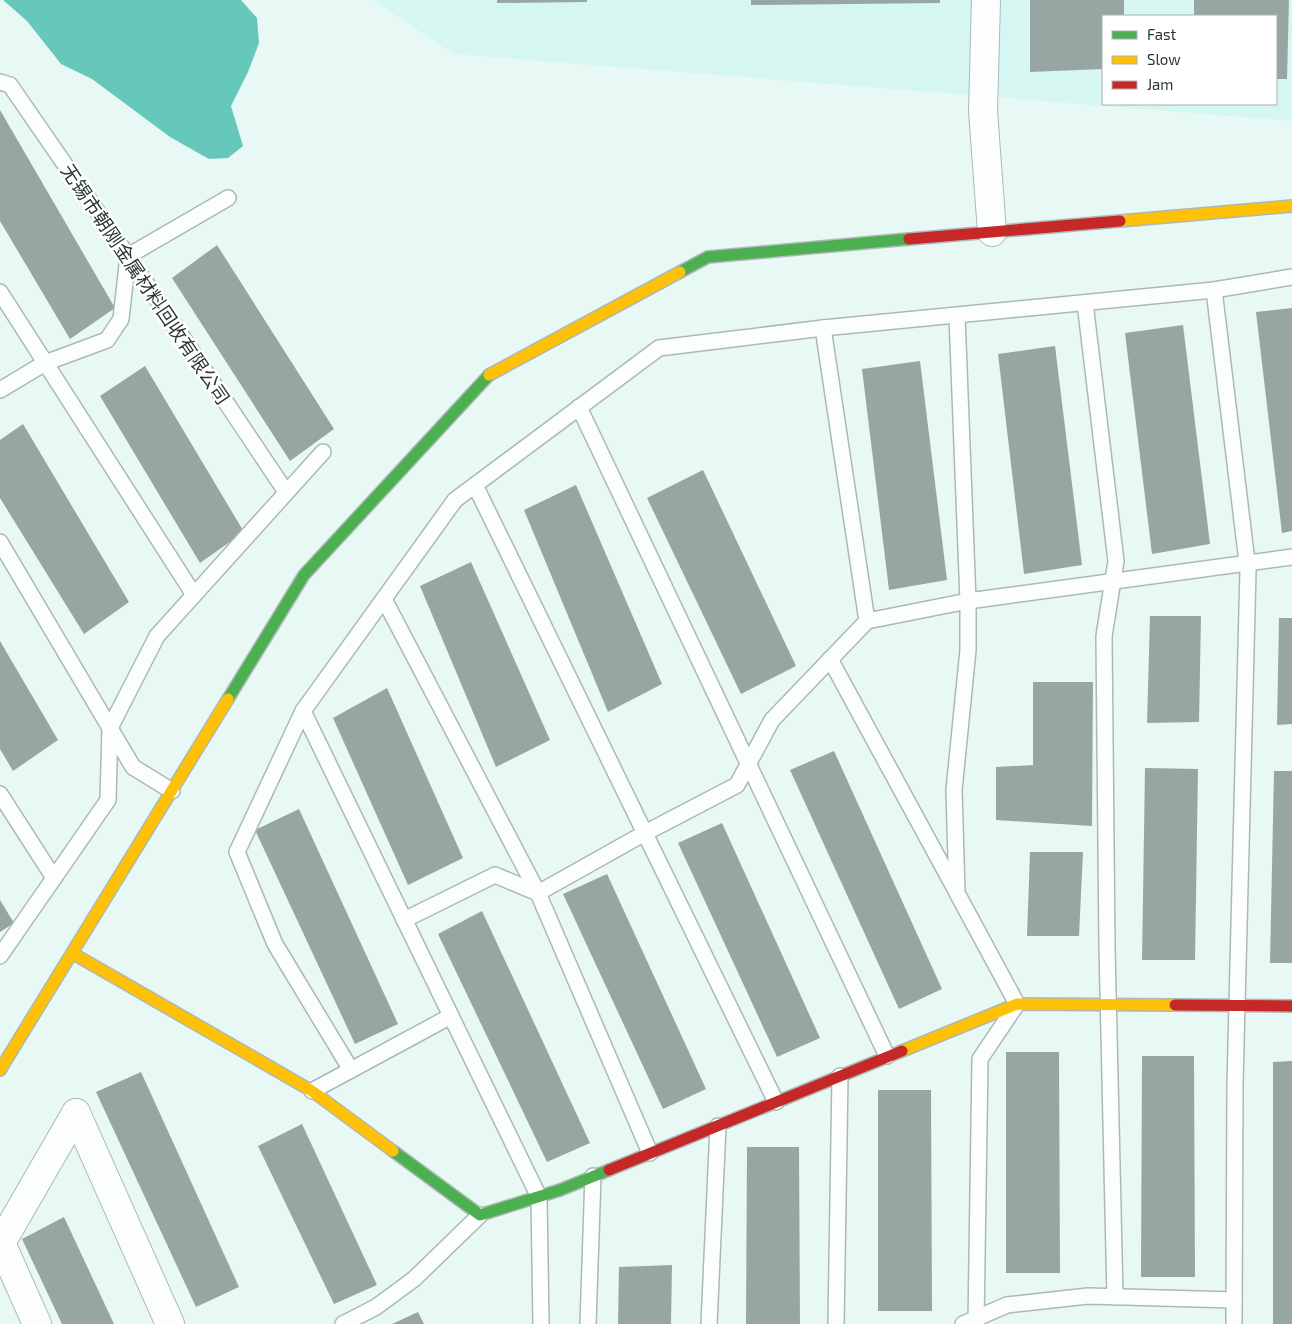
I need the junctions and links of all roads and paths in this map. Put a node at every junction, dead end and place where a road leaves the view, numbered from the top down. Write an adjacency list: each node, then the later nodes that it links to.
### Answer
1 (986, 0): 5 (street)
2 (0, 82): 6 (lane, 无锡市朝刚金属材料回收有限公司)
3 (228, 198): 6 (lane)
4 (1292, 206): 5 (street)
5 (992, 232): 31 (street)
6 (128, 256): 13 (lane); 18 (lane, 无锡市朝刚金属材料回收有限公司)
7 (1292, 277): 8 (lane)
8 (1214, 290): 10 (lane); 21 (lane)
9 (0, 292): 13 (lane)
10 (1085, 303): 11 (lane); 22 (lane)
11 (957, 316): 12 (lane); 25 (lane)
12 (823, 328): 15 (lane); 26 (lane)
13 (46, 363): 14 (lane); 23 (lane)
14 (0, 390)
15 (579, 408): 17 (lane); 30 (lane)
16 (323, 452): 18 (lane)
17 (475, 486): 24 (lane); 33 (lane)
18 (286, 492): 23 (lane)
19 (0, 542): 29 (lane)
20 (1292, 557): 21 (lane)
21 (1247, 563): 22 (lane); 42 (lane)
22 (1113, 581): 25 (lane); 41 (lane)
23 (194, 595): 29 (lane)
24 (384, 599): 28 (lane); 35 (lane)
25 (968, 601): 26 (lane); 36 (lane)
26 (867, 621): 27 (lane)
27 (830, 659): 30 (lane); 36 (lane)
28 (303, 711): 37 (lane); 47 (lane)
29 (110, 728): 31 (lane); 34 (lane)
30 (748, 764): 33 (lane); 45 (lane)
31 (172, 791): 38 (street)
32 (0, 794): 34 (lane)
33 (645, 833): 35 (lane); 50 (lane)
34 (54, 878): 39 (lane)
35 (538, 893): 37 (lane); 52 (lane)
36 (957, 893): 40 (lane)
37 (404, 920): 44 (lane)
38 (72, 953): 46 (street); 49 (street)
39 (0, 956)
40 (1016, 1004): 41 (street); 45 (street); 58 (lane)
41 (1108, 1005): 42 (street); 56 (lane)
42 (1237, 1005): 43 (street); 57 (lane)
43 (1292, 1006)
44 (451, 1016): 47 (lane); 54 (lane)
45 (887, 1056): 48 (street)
46 (0, 1070)
47 (351, 1070): 49 (lane)
48 (840, 1076): 50 (street); 65 (lane)
49 (312, 1091): 55 (street)
50 (776, 1102): 51 (street)
51 (718, 1126): 52 (street); 64 (lane)
52 (650, 1154): 53 (street)
53 (593, 1176): 54 (street); 63 (lane)
54 (538, 1197): 55 (street); 62 (lane)
55 (480, 1215): 61 (lane)
56 (1114, 1297): 57 (lane); 58 (lane)
57 (1234, 1300): 66 (lane)
58 (971, 1322)
59 (37, 1324): 60 (street)
60 (170, 1324)
61 (342, 1324)
62 (541, 1324)
63 (588, 1324)
64 (709, 1324)
65 (836, 1324)
66 (1234, 1324)

